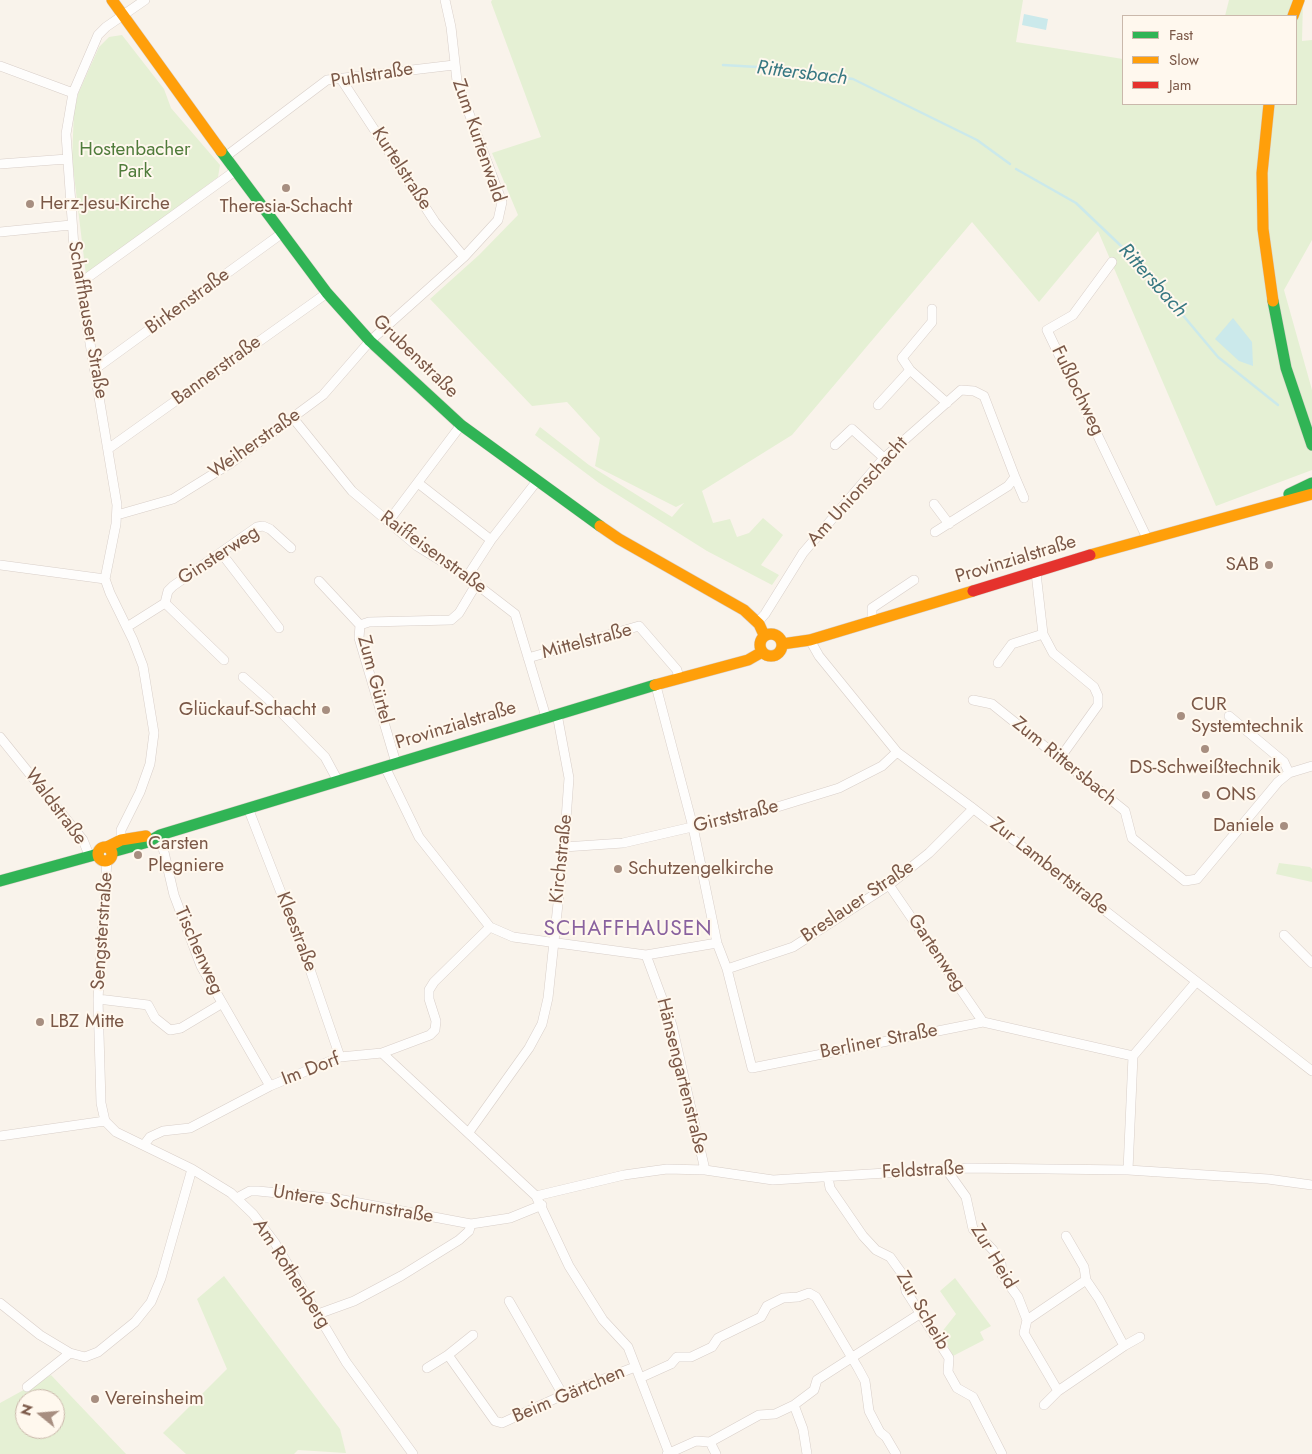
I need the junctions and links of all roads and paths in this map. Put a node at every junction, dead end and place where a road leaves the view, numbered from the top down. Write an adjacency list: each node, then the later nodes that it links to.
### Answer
1 (112, 0): 6 (street, Grubenstraße)
2 (145, 0): 6 (street, Schaffhauser Straße)
3 (445, 0): 7 (street, Zum Kurtenwald)
4 (1299, 0): 5 (street)
5 (1293, 15)
6 (123, 16): 10 (street, Schaffhauser Straße); 12 (street, Grubenstraße)
7 (454, 65): 9 (street, Puhlstraße); 19 (street, Zum Kurtenwald)
8 (0, 66): 10 (street)
9 (341, 78): 12 (street, Puhlstraße); 19 (street, Kurtelstraße)
10 (73, 94): 13 (street, Schaffhauser Straße)
11 (1269, 105): 29 (street)
12 (225, 157): 15 (street, Grubenstraße)
13 (67, 159): 14 (street); 16 (street, Schaffhauser Straße)
14 (0, 164)
15 (235, 171): 18 (street, Grubenstraße); 21 (street)
16 (71, 225): 17 (street); 21 (street, Schaffhauser Straße)
17 (0, 232)
18 (281, 234): 22 (street, Grubenstraße); 25 (street, Birkenstraße)
19 (464, 257): 24 (street, Zum Kurtenwald)
20 (1112, 262): 49 (street, Fußlochweg)
21 (80, 283): 25 (street, Schaffhauser Straße)
22 (327, 293): 24 (street, Grubenstraße); 35 (street, Bannerstraße)
23 (932, 309): 26 (street)
24 (370, 340): 30 (street, Weiherstraße); 31 (street, Grubenstraße)
25 (95, 369): 35 (street, Schaffhauser Straße)
26 (910, 370): 27 (street); 28 (street)
27 (946, 403): 36 (street, Am Unionschacht); 37 (street, Am Unionschacht)
28 (878, 406)
29 (1302, 415): 32 (street); 34 (street)
30 (292, 418): 45 (street, Weiherstraße); 46 (street, Raiffeisenstraße)
31 (461, 425): 38 (street, Grubenstraße); 39 (street)
32 (1312, 433)
33 (835, 445): 36 (street)
34 (1312, 445)
35 (108, 449): 45 (street, Schaffhauser Straße)
36 (884, 458): 62 (street, Am Unionschacht)
37 (1015, 477): 42 (street, Am Unionschacht); 47 (street)
38 (536, 481): 50 (street); 62 (street, Grubenstraße)
39 (418, 483): 46 (street); 50 (street)
40 (1312, 483): 44 (street, Provinzialstraße)
41 (1312, 494): 44 (street, Provinzialstraße)
42 (1024, 498)
43 (934, 504): 47 (street)
44 (1259, 507): 49 (street, Provinzialstraße)
45 (117, 515): 56 (street, Schaffhauser Straße)
46 (388, 522): 55 (street, Raiffeisenstraße)
47 (949, 524): 48 (street)
48 (935, 532)
49 (1147, 538): 54 (street, Provinzialstraße)
50 (491, 540): 55 (street)
51 (291, 548): 52 (street, Ginsterweg)
52 (222, 554): 60 (street, Ginsterweg); 66 (street)
53 (0, 565): 56 (street)
54 (1036, 573): 63 (street, Provinzialstraße); 67 (street)
55 (467, 577): 59 (street, Raiffeisenstraße)
56 (106, 579): 65 (street)
57 (914, 580): 63 (street)
58 (319, 581): 64 (street, Zum Gürtel)
59 (477, 583): 61 (street, Raiffeisenstraße); 64 (street, Zum Gürtel)
60 (165, 603): 65 (street, Ginsterweg); 73 (street)
61 (517, 618): 72 (street, Kirchstraße)
62 (757, 622): 68 (street, Grubenstraße)
63 (872, 622): 69 (street, Provinzialstraße)
64 (360, 625): 84 (street, Zum Gürtel)
65 (127, 627): 92 (street)
66 (279, 628)
67 (1043, 634): 74 (street); 83 (street)
68 (764, 635): 70 (street); 71 (street)
69 (810, 640): 70 (street, Provinzialstraße); 82 (street, Zur Lambertstraße)
70 (782, 644): 71 (street)
71 (762, 652): 76 (street, Provinzialstraße)
72 (528, 658): 76 (street, Mittelstraße); 79 (street, Kirchstraße)
73 (224, 660)
74 (998, 663)
75 (243, 677): 87 (street)
76 (679, 679): 77 (street, Provinzialstraße)
77 (656, 686): 79 (street, Provinzialstraße); 90 (street, Berliner Straße)
78 (973, 700): 83 (street, Zum Rittersbach)
79 (551, 716): 84 (street, Provinzialstraße); 93 (street, Kirchstraße)
80 (1229, 716): 86 (street)
81 (0, 737): 94 (street, Waldstraße)
82 (897, 752): 89 (street, Zur Lambertstraße); 90 (street, Girststraße)
83 (1060, 758): 86 (street, Zum Rittersbach)
84 (390, 765): 87 (street, Provinzialstraße); 97 (street, Zum Gürtel)
85 (1312, 766): 86 (street)
86 (1289, 772)
87 (338, 781): 88 (street, Provinzialstraße)
88 (248, 808): 91 (street, Provinzialstraße); 110 (street, Kleestraße)
89 (973, 809): 96 (street, Breslauer Straße); 104 (street, Zur Lambertstraße)
90 (693, 827): 93 (street, Girststraße); 100 (street, Berliner Straße)
91 (160, 835): 92 (street, Provinzialstraße); 94 (street, Provinzialstraße); 106 (street, Tischenweg)
92 (121, 840): 94 (street, Provinzialstraße)
93 (564, 847): 99 (street, Kirchstraße)
94 (103, 854): 95 (street, Provinzialstraße); 105 (street, Sengsterstraße)
95 (0, 881)
96 (889, 885): 103 (street, Breslauer Straße); 107 (street, Gartenweg)
97 (490, 927): 99 (street); 108 (street, Im Dorf)
98 (1284, 935): 102 (street)
99 (553, 943): 101 (street); 114 (street, Kirchstraße)
100 (717, 943): 101 (street); 103 (street, Berliner Straße)
101 (646, 955): 119 (street, Hänsengartenstraße)
102 (1312, 962)
103 (727, 969): 107 (street, Berliner Straße)
104 (1196, 982): 109 (street); 111 (street, Zur Lambertstraße)
105 (98, 999): 106 (street); 113 (street, Sengsterstraße)
106 (221, 1004): 112 (street, Tischenweg)
107 (983, 1022): 109 (street, Berliner Straße)
108 (382, 1052): 110 (street, Im Dorf); 114 (street)
109 (1133, 1056): 120 (street)
110 (340, 1057): 112 (street, Im Dorf)
111 (1312, 1071)
112 (270, 1086): 116 (street, Im Dorf)
113 (105, 1121): 115 (street); 116 (street, Am Rothenberg)
114 (469, 1132): 123 (street)
115 (0, 1136)
116 (144, 1145): 117 (street, Am Rothenberg)
117 (192, 1169): 124 (street, Am Rothenberg); 137 (street)
118 (946, 1169): 120 (street, Feldstraße); 121 (street, Feldstraße); 133 (street, Zur Heid)
119 (705, 1170): 121 (street, Feldstraße); 123 (street, Feldstraße)
120 (1128, 1170): 122 (street, Feldstraße)
121 (828, 1177): 131 (street, Zur Scheib)
122 (1312, 1185)
123 (536, 1196): 125 (street)
124 (237, 1198): 126 (street, Untere Schurnstraße); 132 (street, Am Rothenberg)
125 (542, 1205): 126 (street, Untere Schurnstraße); 140 (street)
126 (470, 1224): 132 (street)
127 (1066, 1236): 128 (street)
128 (1086, 1280): 133 (street); 136 (street)
129 (509, 1301): 145 (street)
130 (0, 1304): 137 (street)
131 (921, 1313): 139 (street); 154 (street, Zur Scheib)
132 (318, 1314): 150 (street, Am Rothenberg)
133 (1027, 1320): 144 (street, Zur Heid)
134 (473, 1335): 138 (street)
135 (1140, 1337): 136 (street)
136 (1124, 1346): 144 (street)
137 (70, 1353): 143 (street)
138 (448, 1355): 141 (street); 145 (street, Beim Gärtchen)
139 (852, 1358): 142 (street); 146 (street); 153 (street)
140 (635, 1367): 142 (street); 145 (street, Beim Gärtchen)
141 (427, 1368)
142 (640, 1378): 149 (street)
143 (28, 1387)
144 (1058, 1391): 147 (street)
145 (564, 1395)
146 (794, 1405): 148 (street); 152 (street)
147 (1044, 1405)
148 (710, 1442): 149 (street); 151 (street)
149 (668, 1453)
150 (414, 1454)
151 (716, 1454)
152 (807, 1454)
153 (896, 1454)
154 (1002, 1454)

